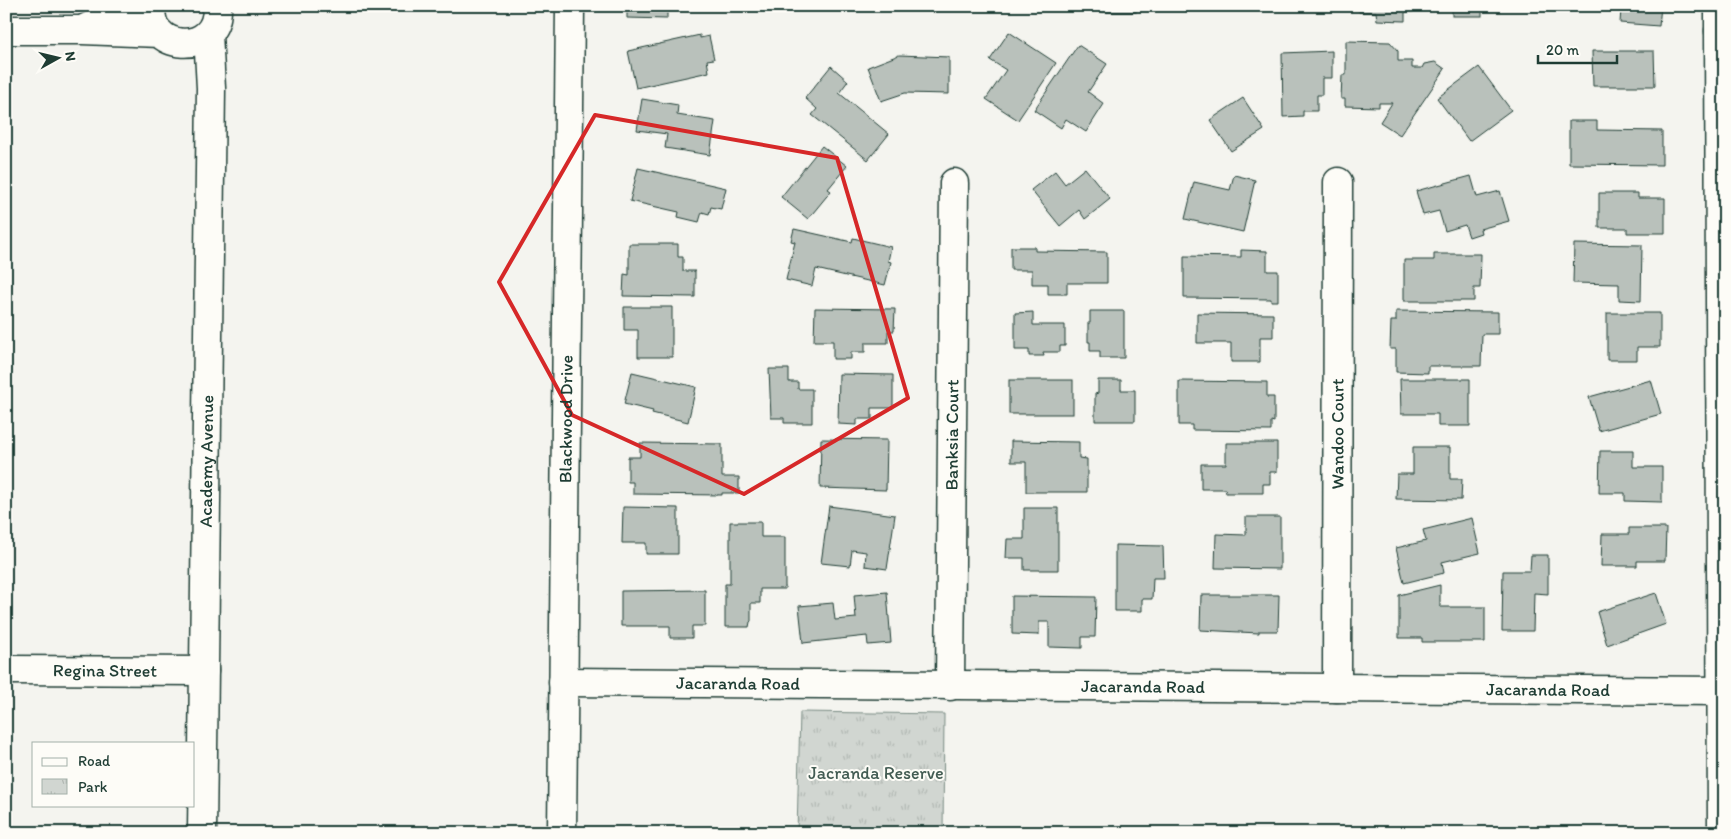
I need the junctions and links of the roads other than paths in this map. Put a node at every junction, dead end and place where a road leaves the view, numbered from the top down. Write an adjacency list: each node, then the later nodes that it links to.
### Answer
1 (134, 6): 7 (street)
2 (152, 6): 9 (street)
3 (217, 6): 8 (street)
4 (570, 6): 15 (street, Blackwood Drive)
5 (1721, 23): 18 (street)
6 (6, 30): 7 (street)
7 (82, 30): 9 (street)
8 (208, 34): 9 (street); 10 (street, Academy Avenue)
9 (172, 39): 10 (street)
10 (211, 88): 14 (street, Academy Avenue)
11 (1338, 182): 17 (street, Wandoo Court)
12 (954, 183): 16 (street, Banksia Court)
13 (6, 670): 14 (street, Regina Street)
14 (204, 671): 19 (street, Academy Avenue)
15 (563, 682): 16 (street, Jacaranda Road); 20 (street, Blackwood Drive)
16 (950, 686): 17 (street, Jacaranda Road)
17 (1338, 688): 18 (street, Jacaranda Road)
18 (1722, 691): 21 (street)
19 (202, 833)
20 (562, 833)
21 (1722, 833)

